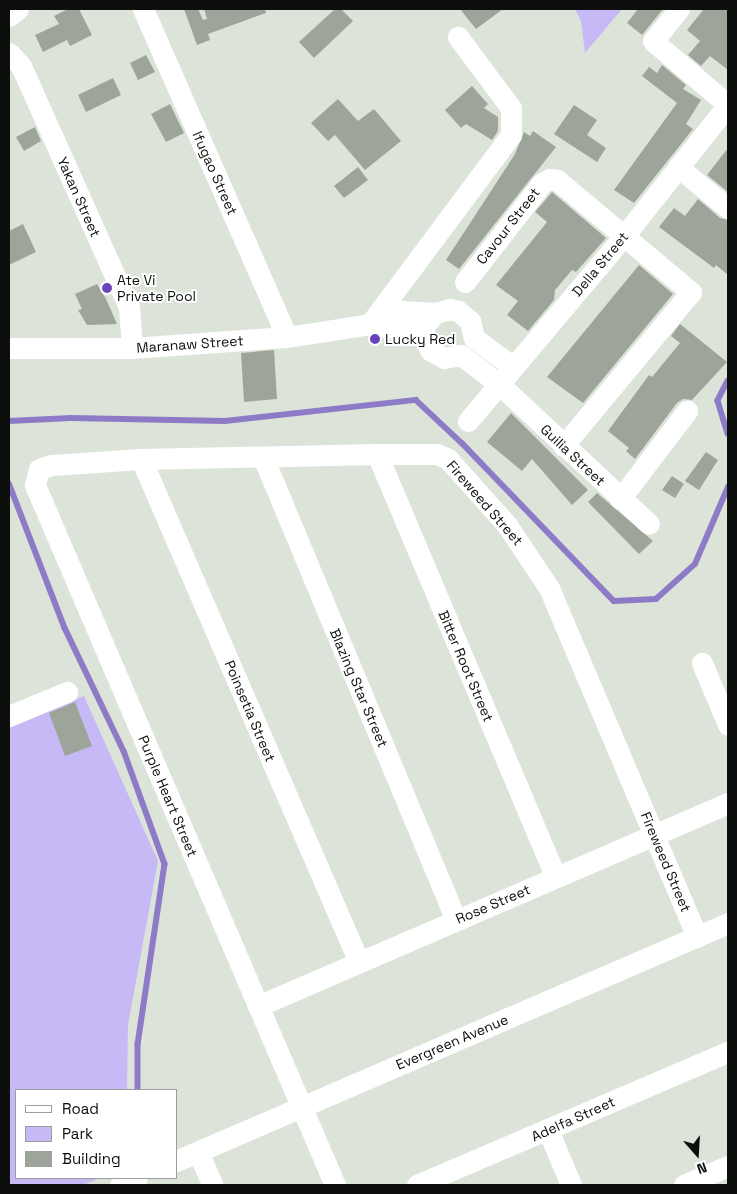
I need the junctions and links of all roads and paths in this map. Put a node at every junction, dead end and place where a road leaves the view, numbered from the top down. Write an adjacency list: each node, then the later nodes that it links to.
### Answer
1 (18, 9): 4 (street)
2 (143, 9): 15 (street, Ifugao Street)
3 (679, 9): 7 (street)
4 (9, 16)
5 (458, 37): 13 (street)
6 (9, 53): 17 (street, Yakan Street)
7 (728, 105): 8 (street, Della Street)
8 (678, 167): 9 (street); 10 (street, Della Street)
9 (728, 208)
10 (624, 236): 11 (street, Cavour Street); 18 (street, Della Street); 22 (street)
11 (465, 282)
12 (435, 313): 13 (street, Maranaw Street); 14 (street); 18 (street, Maranaw Street)
13 (370, 324): 14 (street, Maranaw Street); 15 (street, Maranaw Street)
14 (423, 334): 19 (street)
15 (287, 337): 17 (street, Maranaw Street)
16 (9, 348): 17 (street, Maranaw Street)
17 (132, 348)
18 (513, 367): 19 (street, Della Street)
19 (499, 384): 21 (street, Della Street); 22 (street, Guilia Street)
20 (686, 411): 27 (street)
21 (468, 420)
22 (563, 446): 27 (street, Guilia Street)
23 (377, 454): 24 (street, Fireweed Street); 34 (street, Fireweed Street); 35 (street, Bitter Root Street)
24 (263, 456): 25 (street, Fireweed Street); 36 (street, Blazing Star Street)
25 (141, 459): 26 (street, Fireweed Street); 39 (street, Poinsetia Street)
26 (35, 485): 40 (street, Purple Heart Street)
27 (620, 499): 28 (street, Guilia Street)
28 (649, 524)
29 (702, 663): 32 (street)
30 (67, 692): 31 (street)
31 (9, 716)
32 (728, 725)
33 (728, 803): 34 (street, Rose Street)
34 (654, 835): 35 (street, Rose Street); 38 (street, Fireweed Street)
35 (556, 878): 36 (street, Rose Street)
36 (456, 920): 39 (street, Rose Street)
37 (728, 923): 38 (street, Evergreen Avenue)
38 (697, 937): 42 (street, Evergreen Avenue)
39 (359, 962): 40 (street, Rose Street)
40 (258, 1006): 42 (street, Purple Heart Street)
41 (728, 1052): 43 (street, Adelfa Street)
42 (301, 1107): 44 (street, Evergreen Avenue); 51 (street, Purple Heart Street)
43 (548, 1130): 48 (street, Adelfa Street); 53 (street)
44 (198, 1152): 45 (street, Evergreen Avenue); 50 (street)
45 (178, 1160)
46 (728, 1166): 54 (street)
47 (135, 1179): 49 (street)
48 (453, 1179): 52 (street, Adelfa Street)
49 (120, 1185)
50 (213, 1185)
51 (335, 1185)
52 (417, 1185)
53 (571, 1185)
54 (684, 1185)

